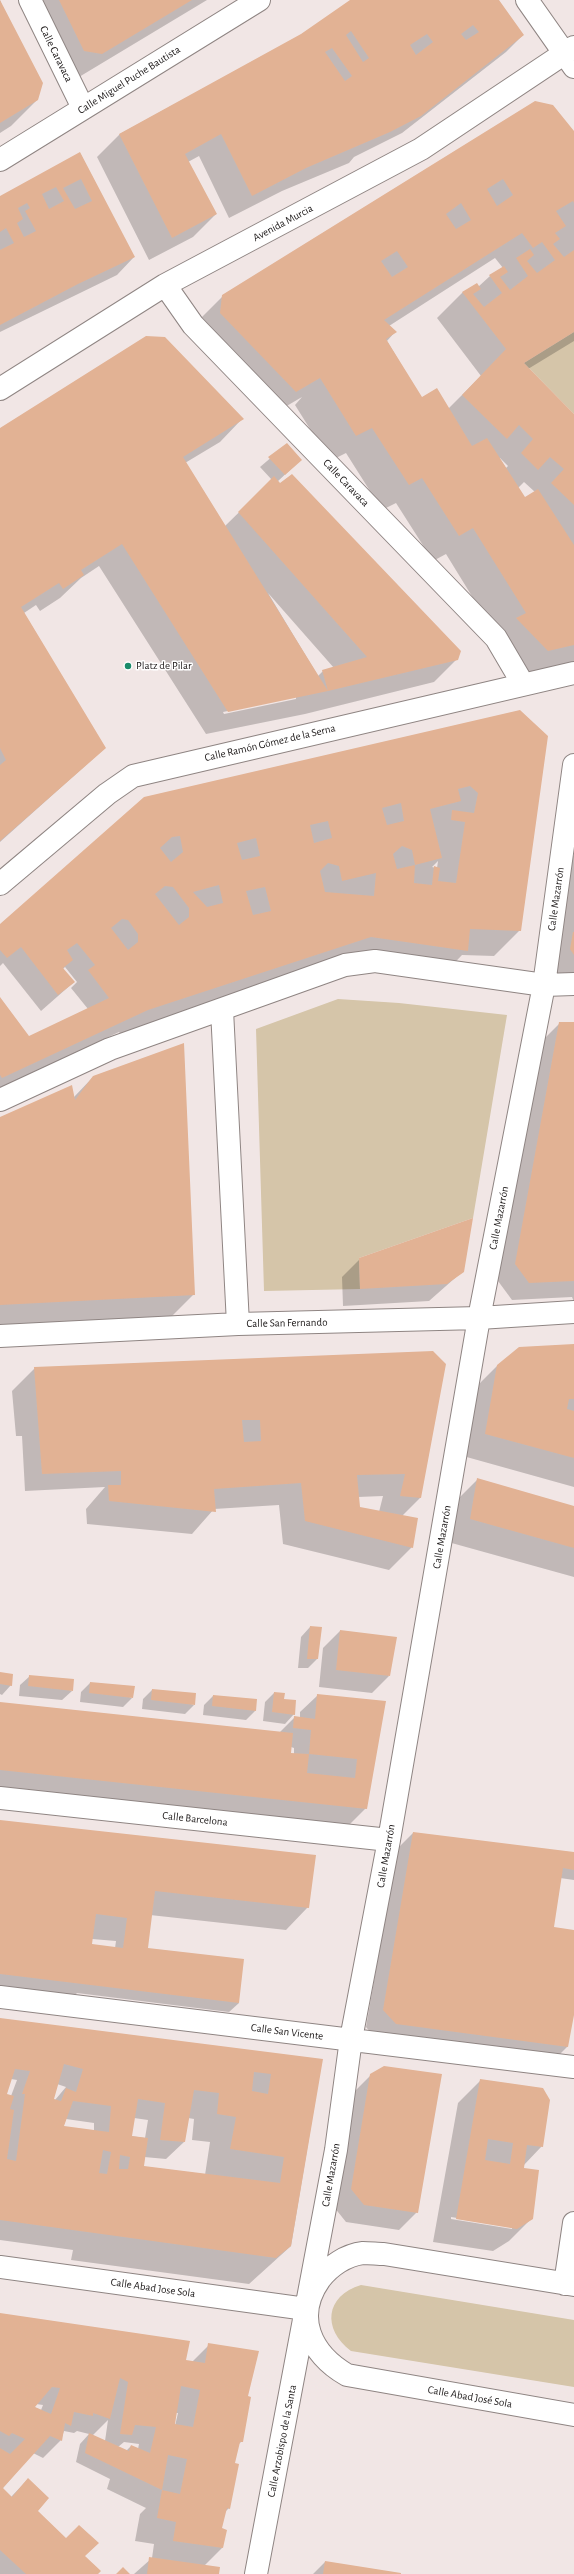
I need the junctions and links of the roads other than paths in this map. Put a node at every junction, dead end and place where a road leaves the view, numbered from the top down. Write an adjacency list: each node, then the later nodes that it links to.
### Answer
1 (30, 0): 5 (street, Calle Caravaca)
2 (258, 0): 5 (street, Calle Miguel Puche Bautista)
3 (527, 0): 4 (street)
4 (570, 56): 7 (street, Avenida Murcia)
5 (83, 108): 6 (street, Calle Miguel Puche Bautista)
6 (0, 160)
7 (165, 285): 8 (street, Avenida Murcia); 10 (street, Calle Caravaca)
8 (0, 389)
9 (573, 677): 10 (street, Calle Ramón Gómez de la Serna)
10 (523, 684): 12 (street, Calle Ramón Gómez de la Serna)
11 (574, 764): 14 (street, Calle Mazarrón)
12 (0, 884)
13 (574, 984): 14 (street)
14 (544, 985): 15 (street); 18 (street, Calle Mazarrón)
15 (222, 1010): 16 (street); 19 (street)
16 (0, 1100)
17 (574, 1312): 18 (street, Calle San Fernando)
18 (479, 1318): 19 (street, Calle San Fernando); 22 (street, Calle Mazarrón)
19 (238, 1324): 20 (street, Calle San Fernando)
20 (0, 1336)
21 (0, 1798): 22 (street, Calle Barcelona)
22 (389, 1840): 24 (street, Calle Mazarrón)
23 (0, 1997): 24 (street, Calle San Vicente)
24 (351, 2039): 25 (street, Calle San Vicente); 29 (street, Calle Mazarrón)
25 (574, 2067)
26 (574, 2223): 28 (street)
27 (0, 2267): 29 (street, Calle Abad Jose Sola)
28 (569, 2285): 29 (street)
29 (306, 2309): 30 (street, Calle Abad José Sola); 31 (street, Calle Arzobispo de la Santa)
30 (574, 2415)
31 (256, 2574)

